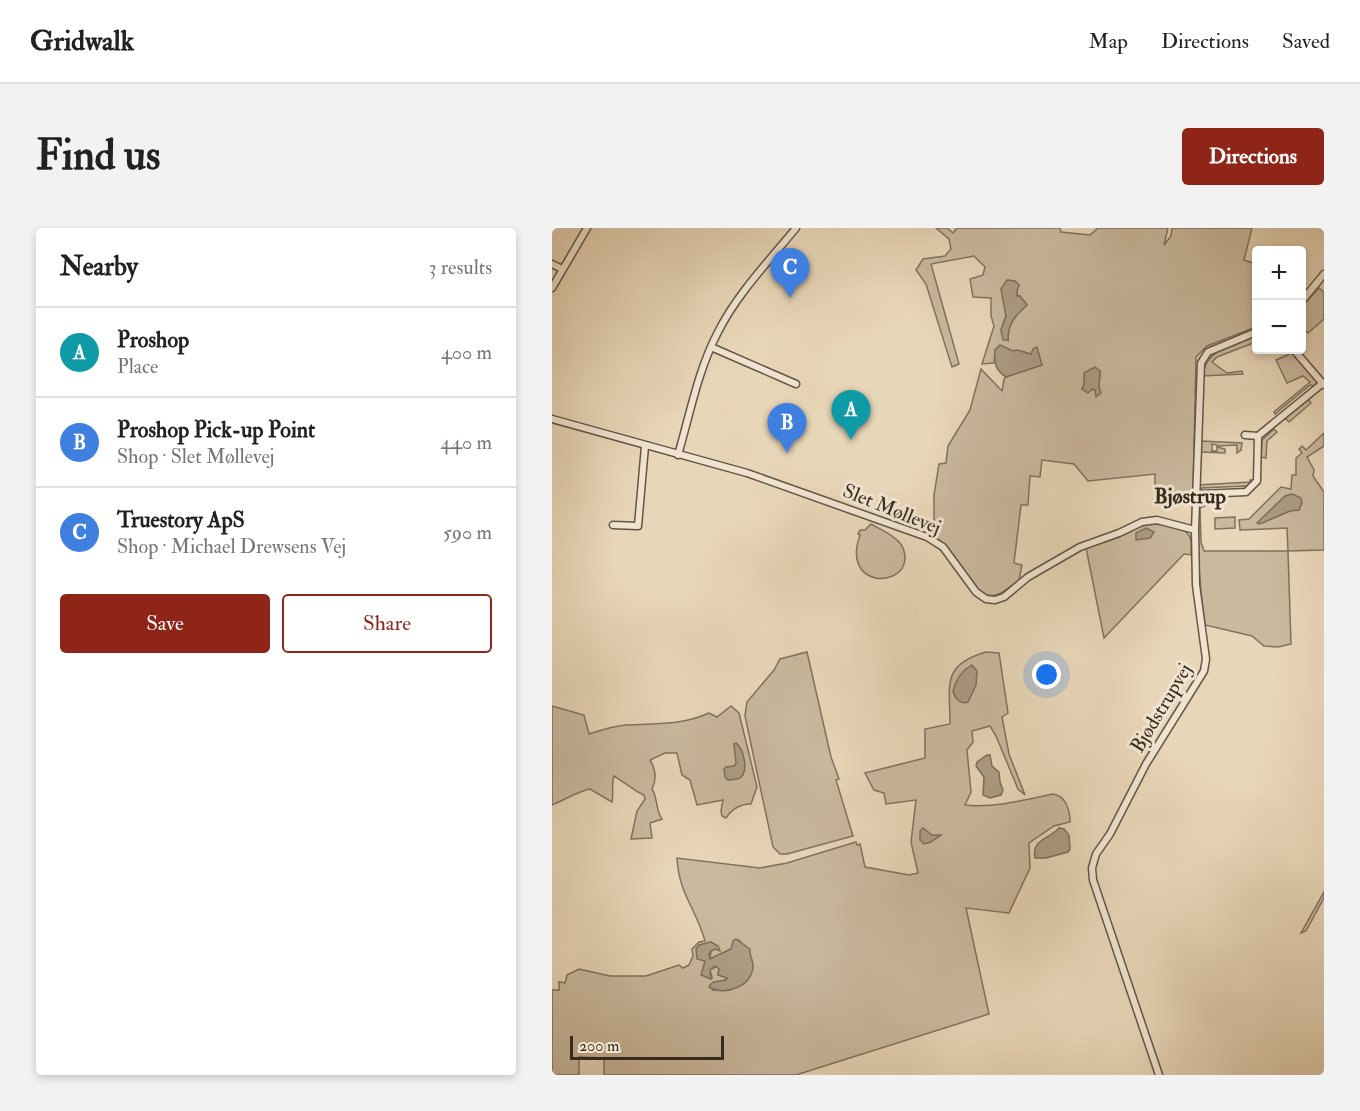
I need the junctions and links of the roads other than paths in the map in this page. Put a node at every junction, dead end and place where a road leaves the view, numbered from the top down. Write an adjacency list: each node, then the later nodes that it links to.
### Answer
1 (587, 228): 4 (street)
2 (796, 228): 9 (street)
3 (552, 264): 4 (street)
4 (562, 269): 6 (street)
5 (1324, 274): 7 (street)
6 (552, 288)
7 (1303, 300)
8 (1252, 334): 20 (street, Bjødstrupvej)
9 (711, 347): 11 (street); 17 (street)
10 (1298, 354): 12 (street)
11 (796, 384)
12 (1324, 384): 15 (street)
13 (552, 419): 16 (street, Slet Møllevej)
14 (1245, 435): 15 (street)
15 (1258, 436): 18 (street)
16 (645, 446): 17 (street, Slet Møllevej); 19 (street)
17 (678, 455): 20 (street, Slet Møllevej)
18 (1202, 494)
19 (613, 525)
20 (1195, 530): 21 (street, Bjødstrupvej)
21 (1159, 1075)

